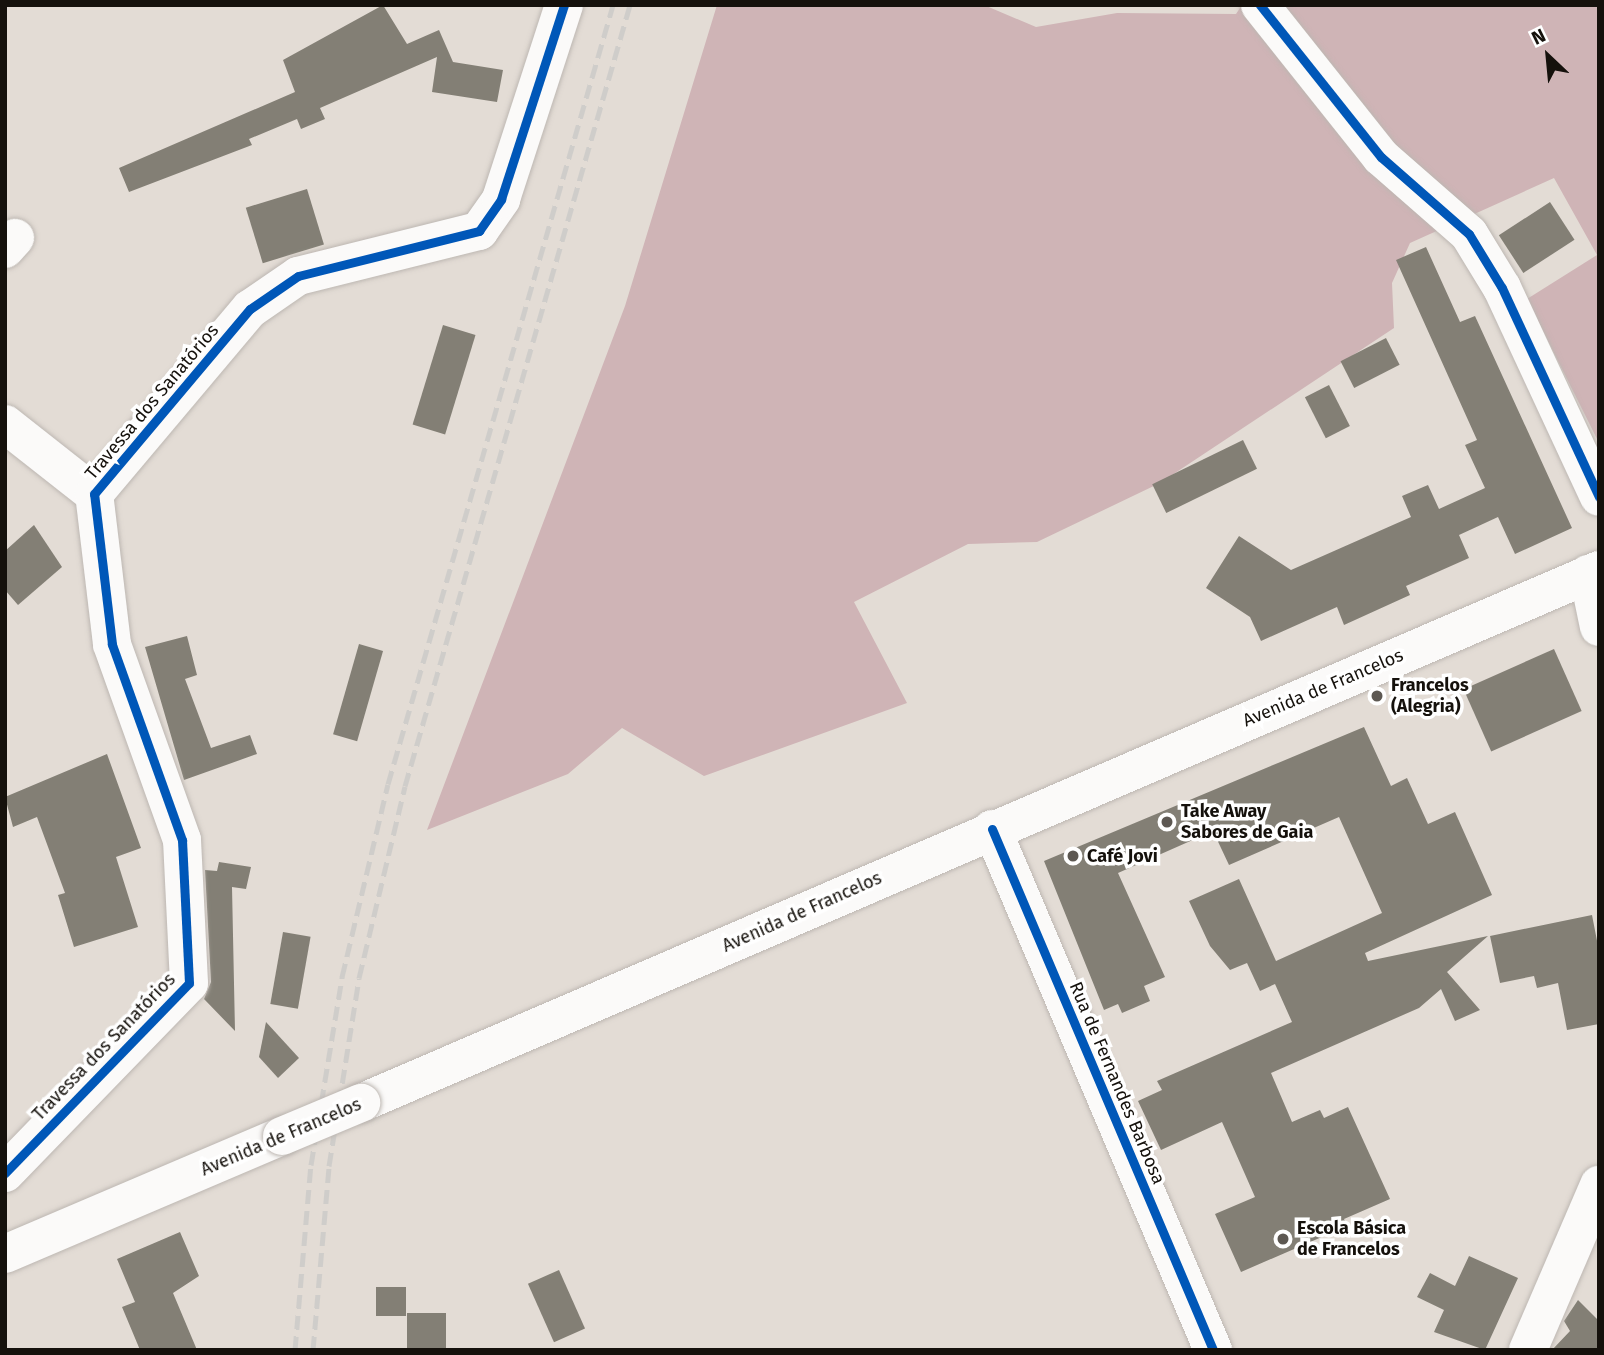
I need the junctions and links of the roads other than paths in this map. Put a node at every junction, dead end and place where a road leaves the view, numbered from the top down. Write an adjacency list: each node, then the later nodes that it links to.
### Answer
1 (564, 5): 4 (street, Travessa dos Sanatórios)
2 (1260, 5): 5 (street)
3 (5, 424): 4 (street)
4 (94, 494): 9 (street, Travessa dos Sanatórios)
5 (1599, 496)
6 (1593, 572): 7 (street); 8 (street, Avenida de Francelos)
7 (1599, 627)
8 (992, 829): 11 (street, Avenida de Francelos, bridge); 12 (street, Rua de Fernandes Barbosa)
9 (5, 1173)
10 (1599, 1185): 13 (street)
11 (5, 1254)
12 (1213, 1350)
13 (1528, 1350)

